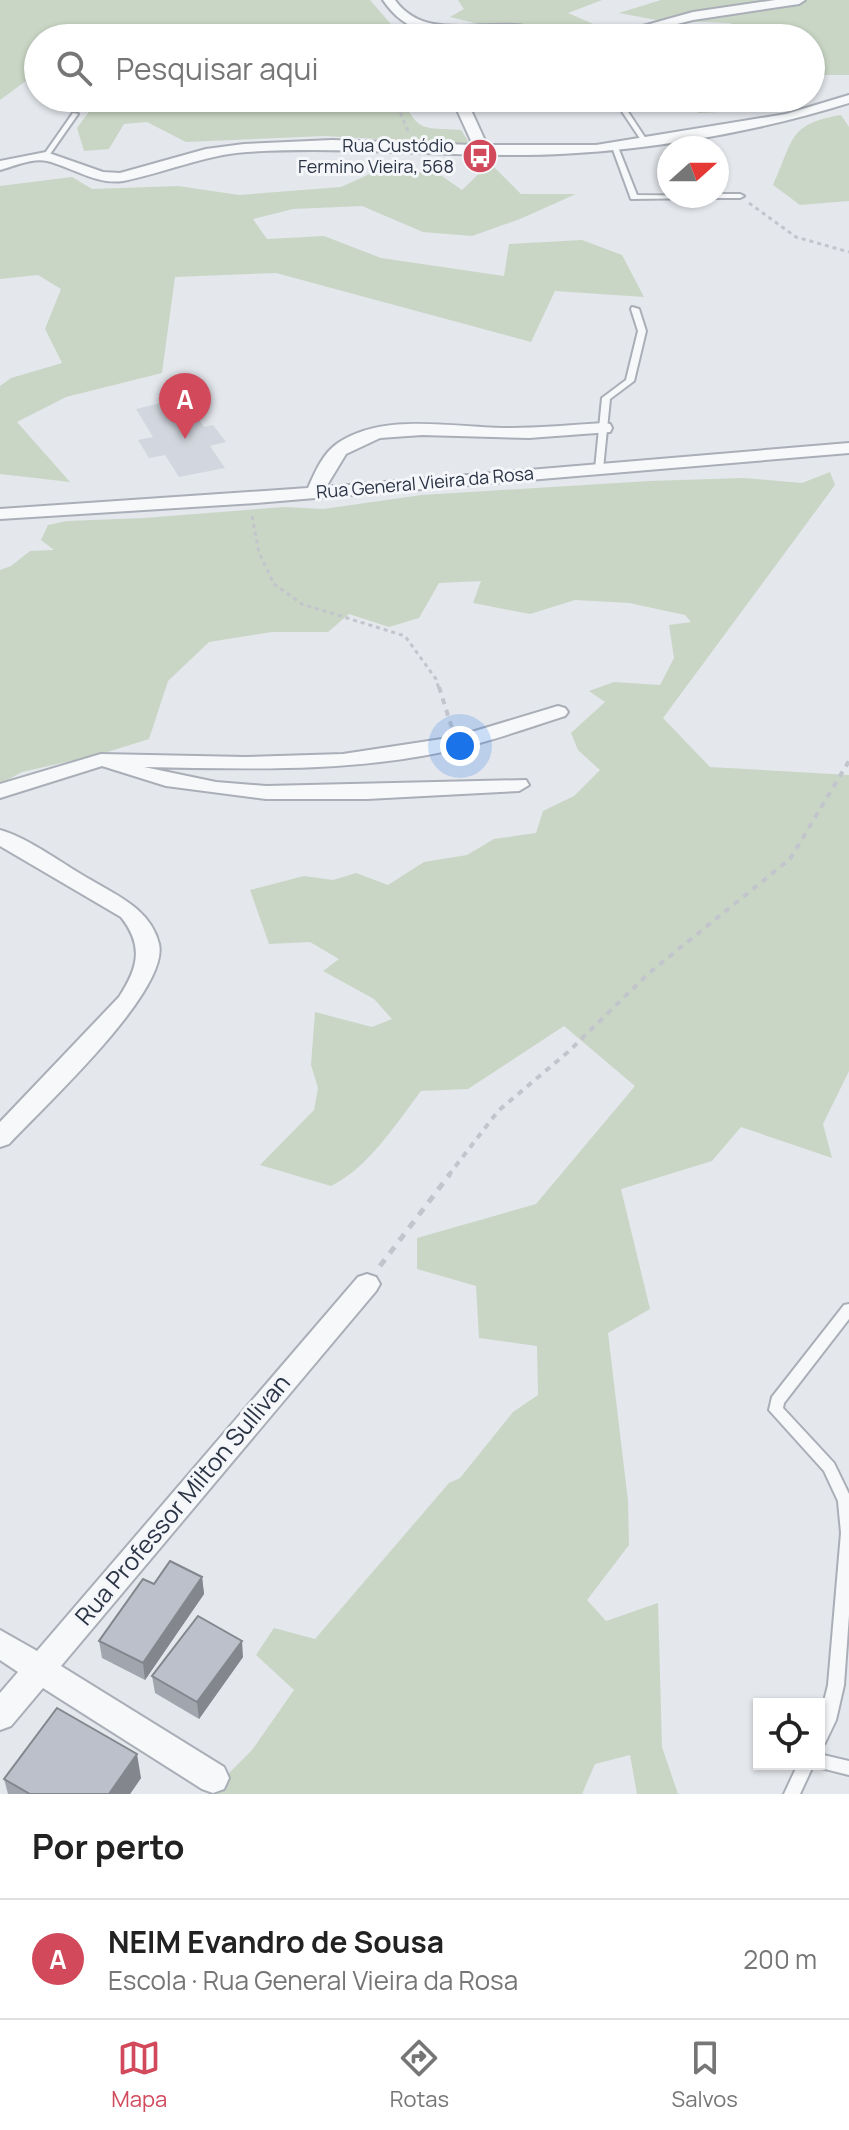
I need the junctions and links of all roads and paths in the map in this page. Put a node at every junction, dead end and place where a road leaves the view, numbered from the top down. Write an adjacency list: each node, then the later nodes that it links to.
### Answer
1 (389, 0): 3 (street)
2 (799, 0): 4 (street)
3 (414, 24)
4 (661, 24)
5 (849, 99): 6 (street)
6 (825, 106)
7 (399, 112): 14 (path)
8 (465, 112): 15 (street)
9 (625, 112): 12 (lane)
10 (807, 112): 12 (street)
11 (75, 114): 16 (lane)
12 (645, 142): 13 (street)
13 (615, 147): 15 (street); 20 (lane)
14 (413, 148): 15 (street); 16 (street)
15 (482, 149)
16 (46, 156): 17 (street)
17 (0, 166)
18 (729, 196): 19 (lane)
19 (740, 196): 21 (path)
20 (657, 197)
21 (849, 252)
22 (635, 309): 23 (lane)
23 (604, 428): 25 (lane); 26 (street)
24 (849, 448): 25 (street, Rua General Vieira da Rosa)
25 (599, 469): 26 (street, Rua General Vieira da Rosa)
26 (315, 492): 27 (street, Rua General Vieira da Rosa)
27 (256, 498): 28 (street, Rua General Vieira da Rosa); 30 (path)
28 (0, 514)
29 (558, 712): 30 (street)
30 (457, 743): 31 (street)
31 (101, 760): 33 (street); 34 (street)
32 (849, 761): 37 (path)
33 (519, 785)
34 (0, 792)
35 (0, 837): 36 (street)
36 (0, 1138)
37 (367, 1284): 40 (street, Rua Professor Milton Sullivan)
38 (849, 1309): 42 (lane)
39 (0, 1644): 40 (street)
40 (40, 1669): 41 (street, Rua Professor Milton Sullivan); 46 (street)
41 (0, 1716)
42 (825, 1726)
43 (825, 1762): 44 (lane)
44 (849, 1768)
45 (803, 1770): 47 (lane)
46 (213, 1778)
47 (792, 1794)

